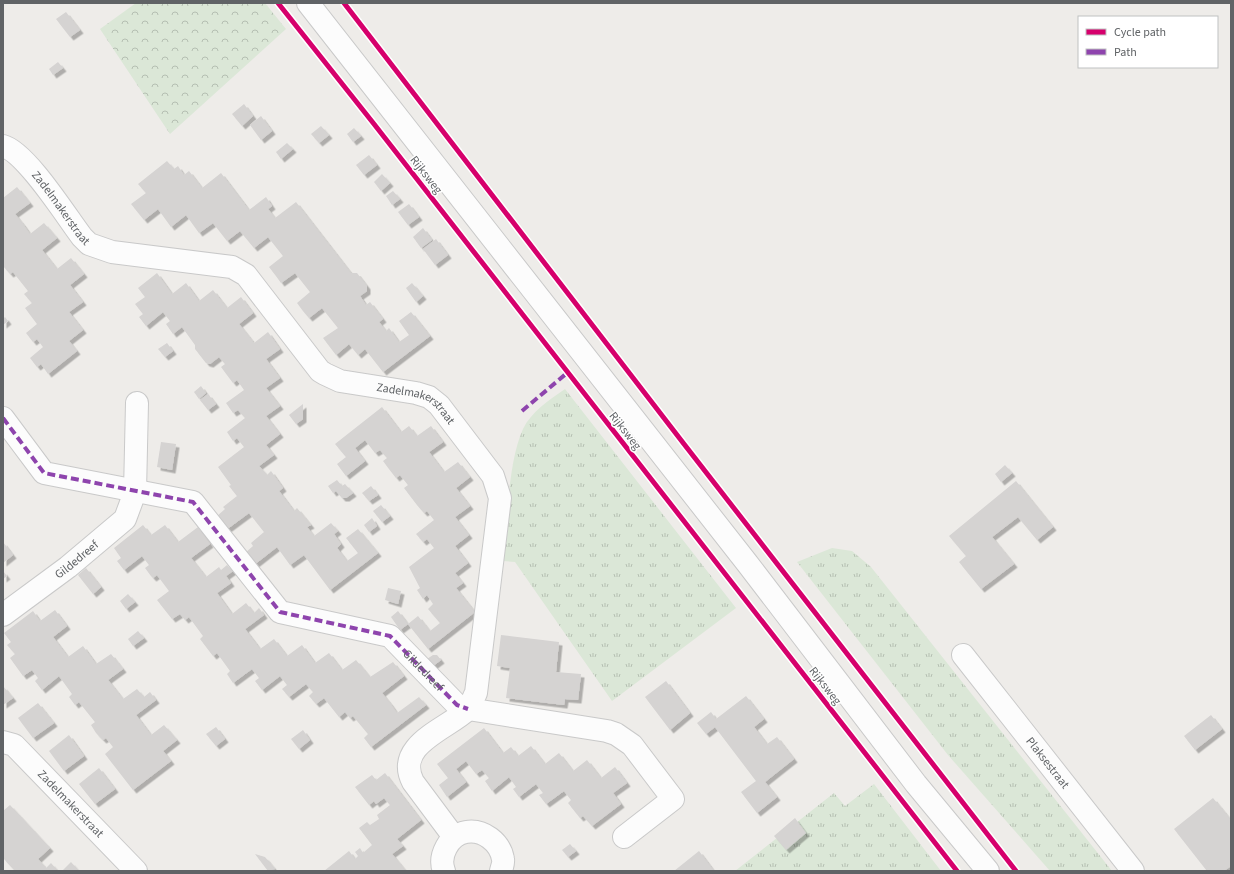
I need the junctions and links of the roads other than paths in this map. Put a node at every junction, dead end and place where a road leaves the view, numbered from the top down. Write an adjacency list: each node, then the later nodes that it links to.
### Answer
1 (308, 3): 15 (street, Rijksweg)
2 (3, 146): 8 (street, Zadelmakerstraat)
3 (137, 403): 5 (street, Gildedreef)
4 (3, 418): 5 (street, Gildedreef)
5 (135, 492): 6 (street, Gildedreef); 8 (street, Gildedreef)
6 (3, 615)
7 (963, 655): 16 (street, Plaksestraat)
8 (468, 709): 10 (street); 11 (street, Gildedreef)
9 (3, 742): 12 (street, Zadelmakerstraat)
10 (454, 837): 13 (street); 14 (street)
11 (624, 837)
12 (136, 871)
13 (444, 871)
14 (501, 871)
15 (988, 871)
16 (1133, 871)

